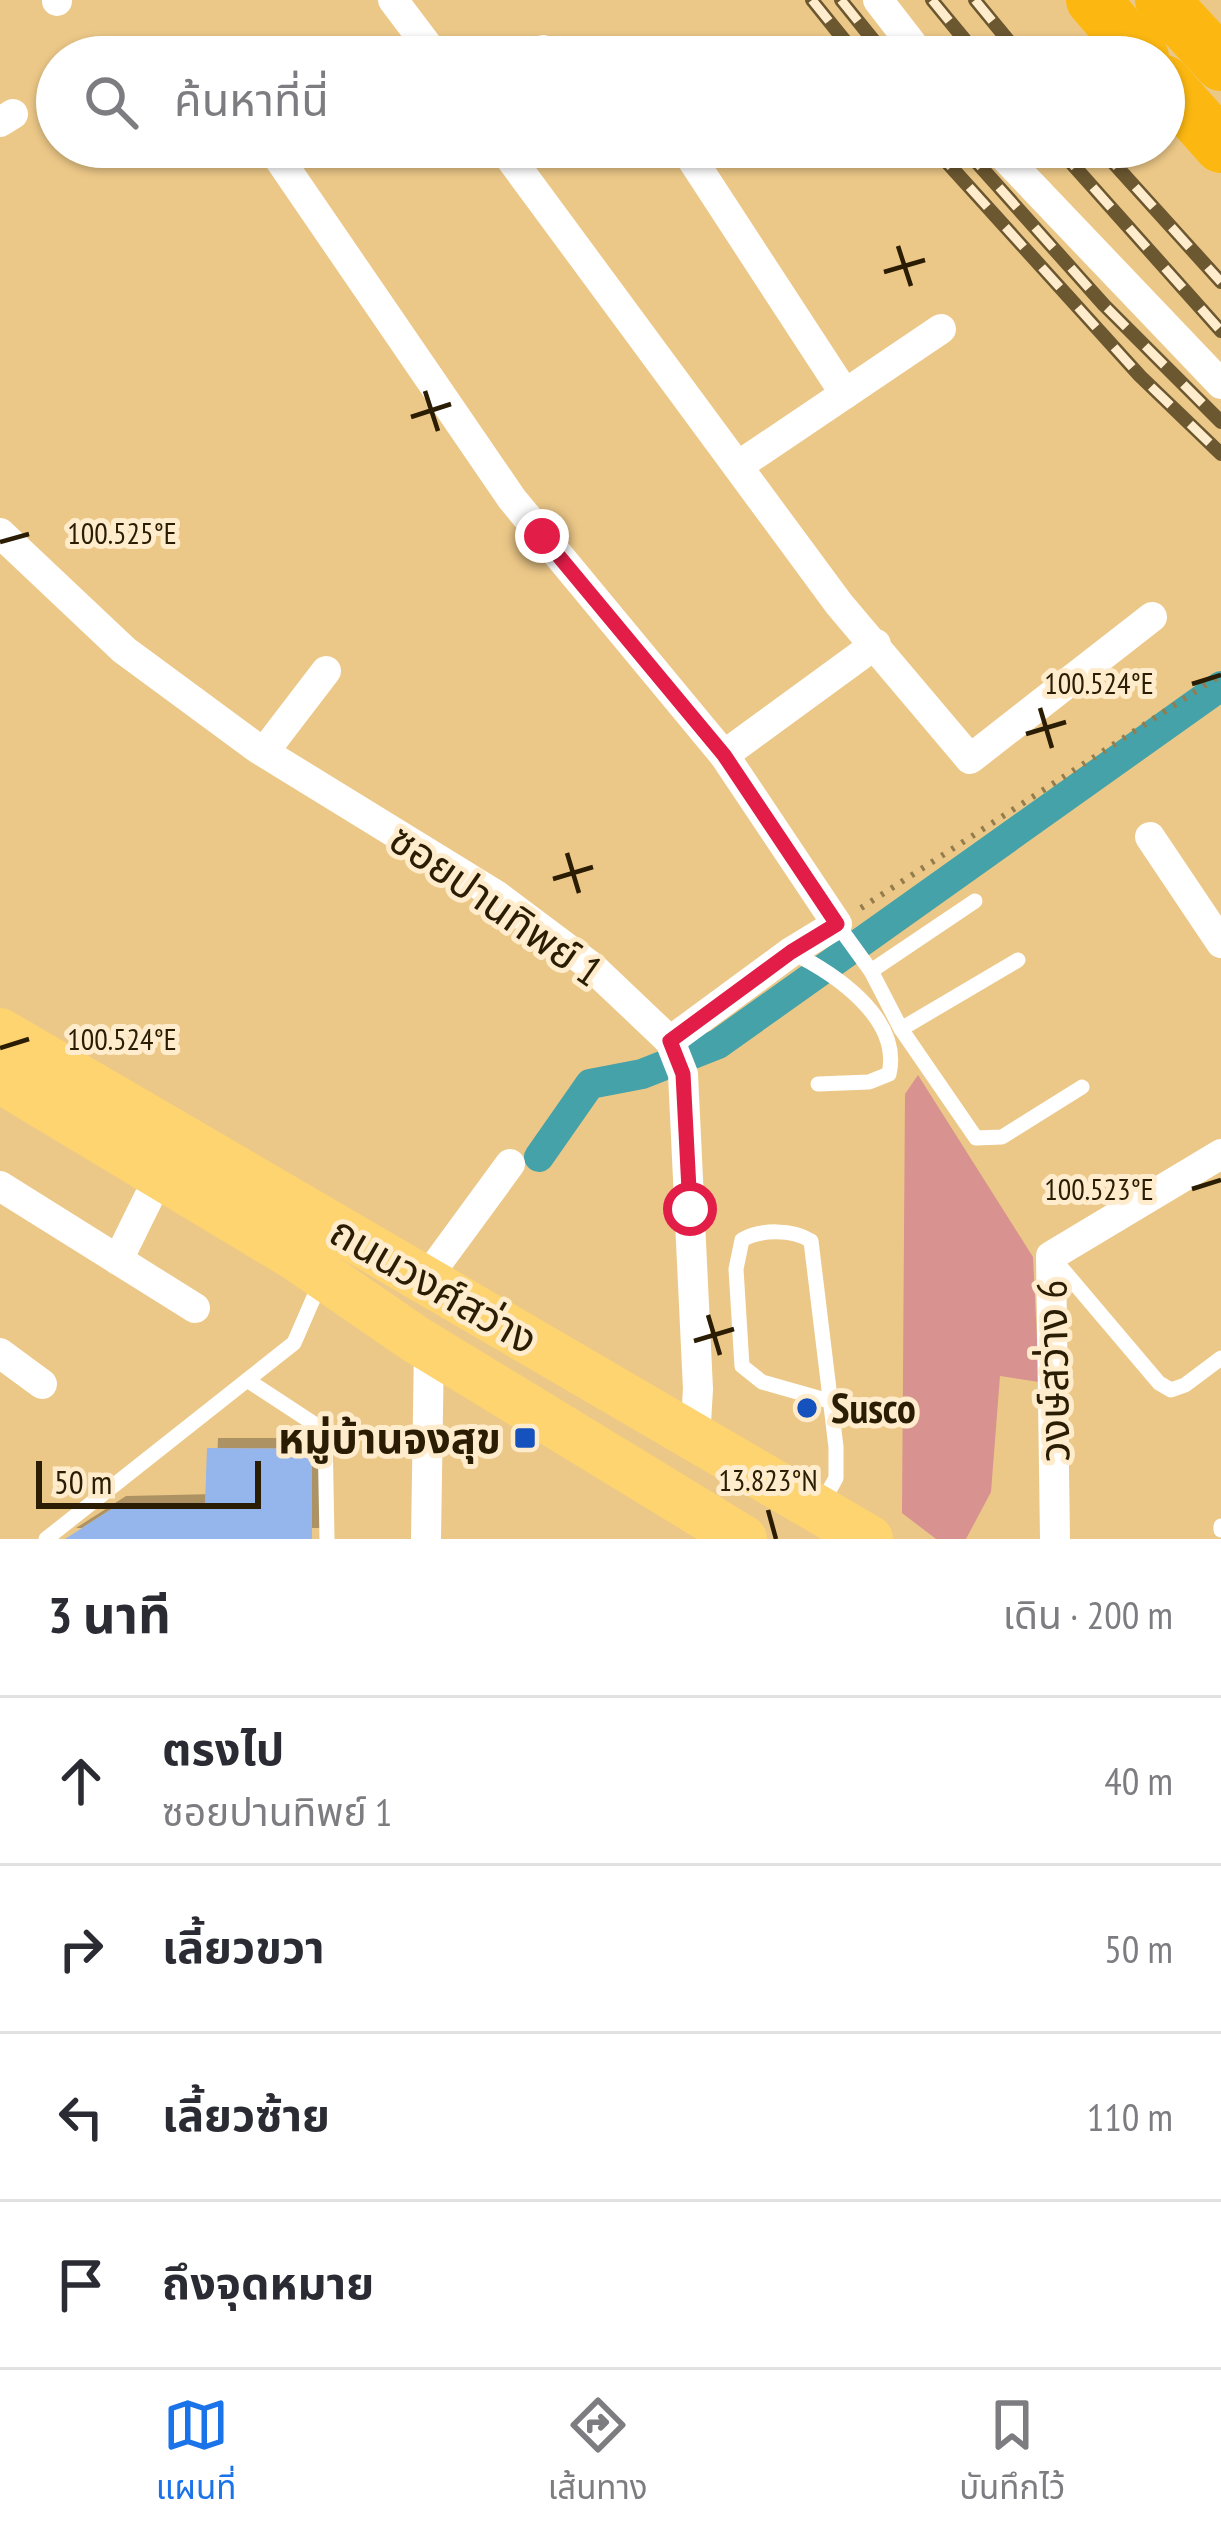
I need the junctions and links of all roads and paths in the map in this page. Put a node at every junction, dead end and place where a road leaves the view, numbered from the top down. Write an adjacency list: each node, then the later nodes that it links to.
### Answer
1 (878, 0): 6 (street)
2 (1094, 0): 7 (highway)
3 (1162, 0): 8 (highway)
4 (402, 3): 5 (street)
5 (423, 36)
6 (906, 36)
7 (1124, 36)
8 (1221, 64)
9 (1185, 106): 10 (highway)
10 (1221, 146)
11 (285, 168): 25 (street)
12 (518, 168): 18 (street)
13 (698, 168): 17 (street)
14 (1015, 168): 16 (street)
15 (941, 328): 17 (street)
16 (1221, 384)
17 (845, 394): 18 (street)
18 (738, 466): 21 (street)
19 (0, 533): 24 (street, ซอยปานทิพย์ 1)
20 (1152, 616): 21 (street)
21 (876, 644): 25 (street)
22 (326, 671): 24 (street)
23 (1221, 675): 28 (path)
24 (264, 752): 35 (street, ซอยปานทิพย์ 1)
25 (724, 755): 28 (street)
26 (1150, 837): 29 (street)
27 (975, 901): 32 (lane)
28 (848, 940): 30 (street); 32 (lane)
29 (1221, 943)
30 (802, 957): 35 (street); 37 (lane)
31 (1018, 960): 33 (lane)
32 (871, 971): 33 (lane)
33 (901, 1029): 38 (lane)
34 (0, 1032): 46 (main road, ถนนวงศ์สว่าง)
35 (676, 1055): 55 (street)
36 (0, 1079): 49 (main road, ถนนวงศ์สว่าง)
37 (818, 1084)
38 (1082, 1087)
39 (0, 1115): 43 (main road, ถนนวงศ์สว่าง)
40 (1221, 1154): 44 (street, วงษ์สว่าง 6)
41 (510, 1164): 46 (street)
42 (0, 1186): 45 (street)
43 (148, 1199): 45 (street); 47 (main road, ถนนวงศ์สว่าง)
44 (1051, 1256): 51 (lane); 63 (street, วงษ์สว่าง 6)
45 (118, 1260): 48 (street)
46 (425, 1280): 55 (main road, ถนนวงศ์สว่าง)
47 (314, 1297): 49 (main road, ถนนวงศ์สว่าง); 52 (lane)
48 (195, 1308)
49 (422, 1343): 57 (main road, ถนนวงศ์สว่าง); 60 (street)
50 (0, 1353): 53 (street)
51 (1221, 1358)
52 (247, 1380): 58 (lane); 59 (lane)
53 (42, 1384)
54 (829, 1401): 54 (lane); 56 (lane)
55 (695, 1439): 56 (main road, ถนนวงศ์สว่าง)
56 (818, 1510): 62 (main road, ถนนวงศ์สว่าง)
57 (688, 1524): 61 (main road, ถนนวงศ์สว่าง)
58 (46, 1539)
59 (327, 1539)
60 (426, 1539)
61 (742, 1539)
62 (869, 1539)
63 (1055, 1539)

